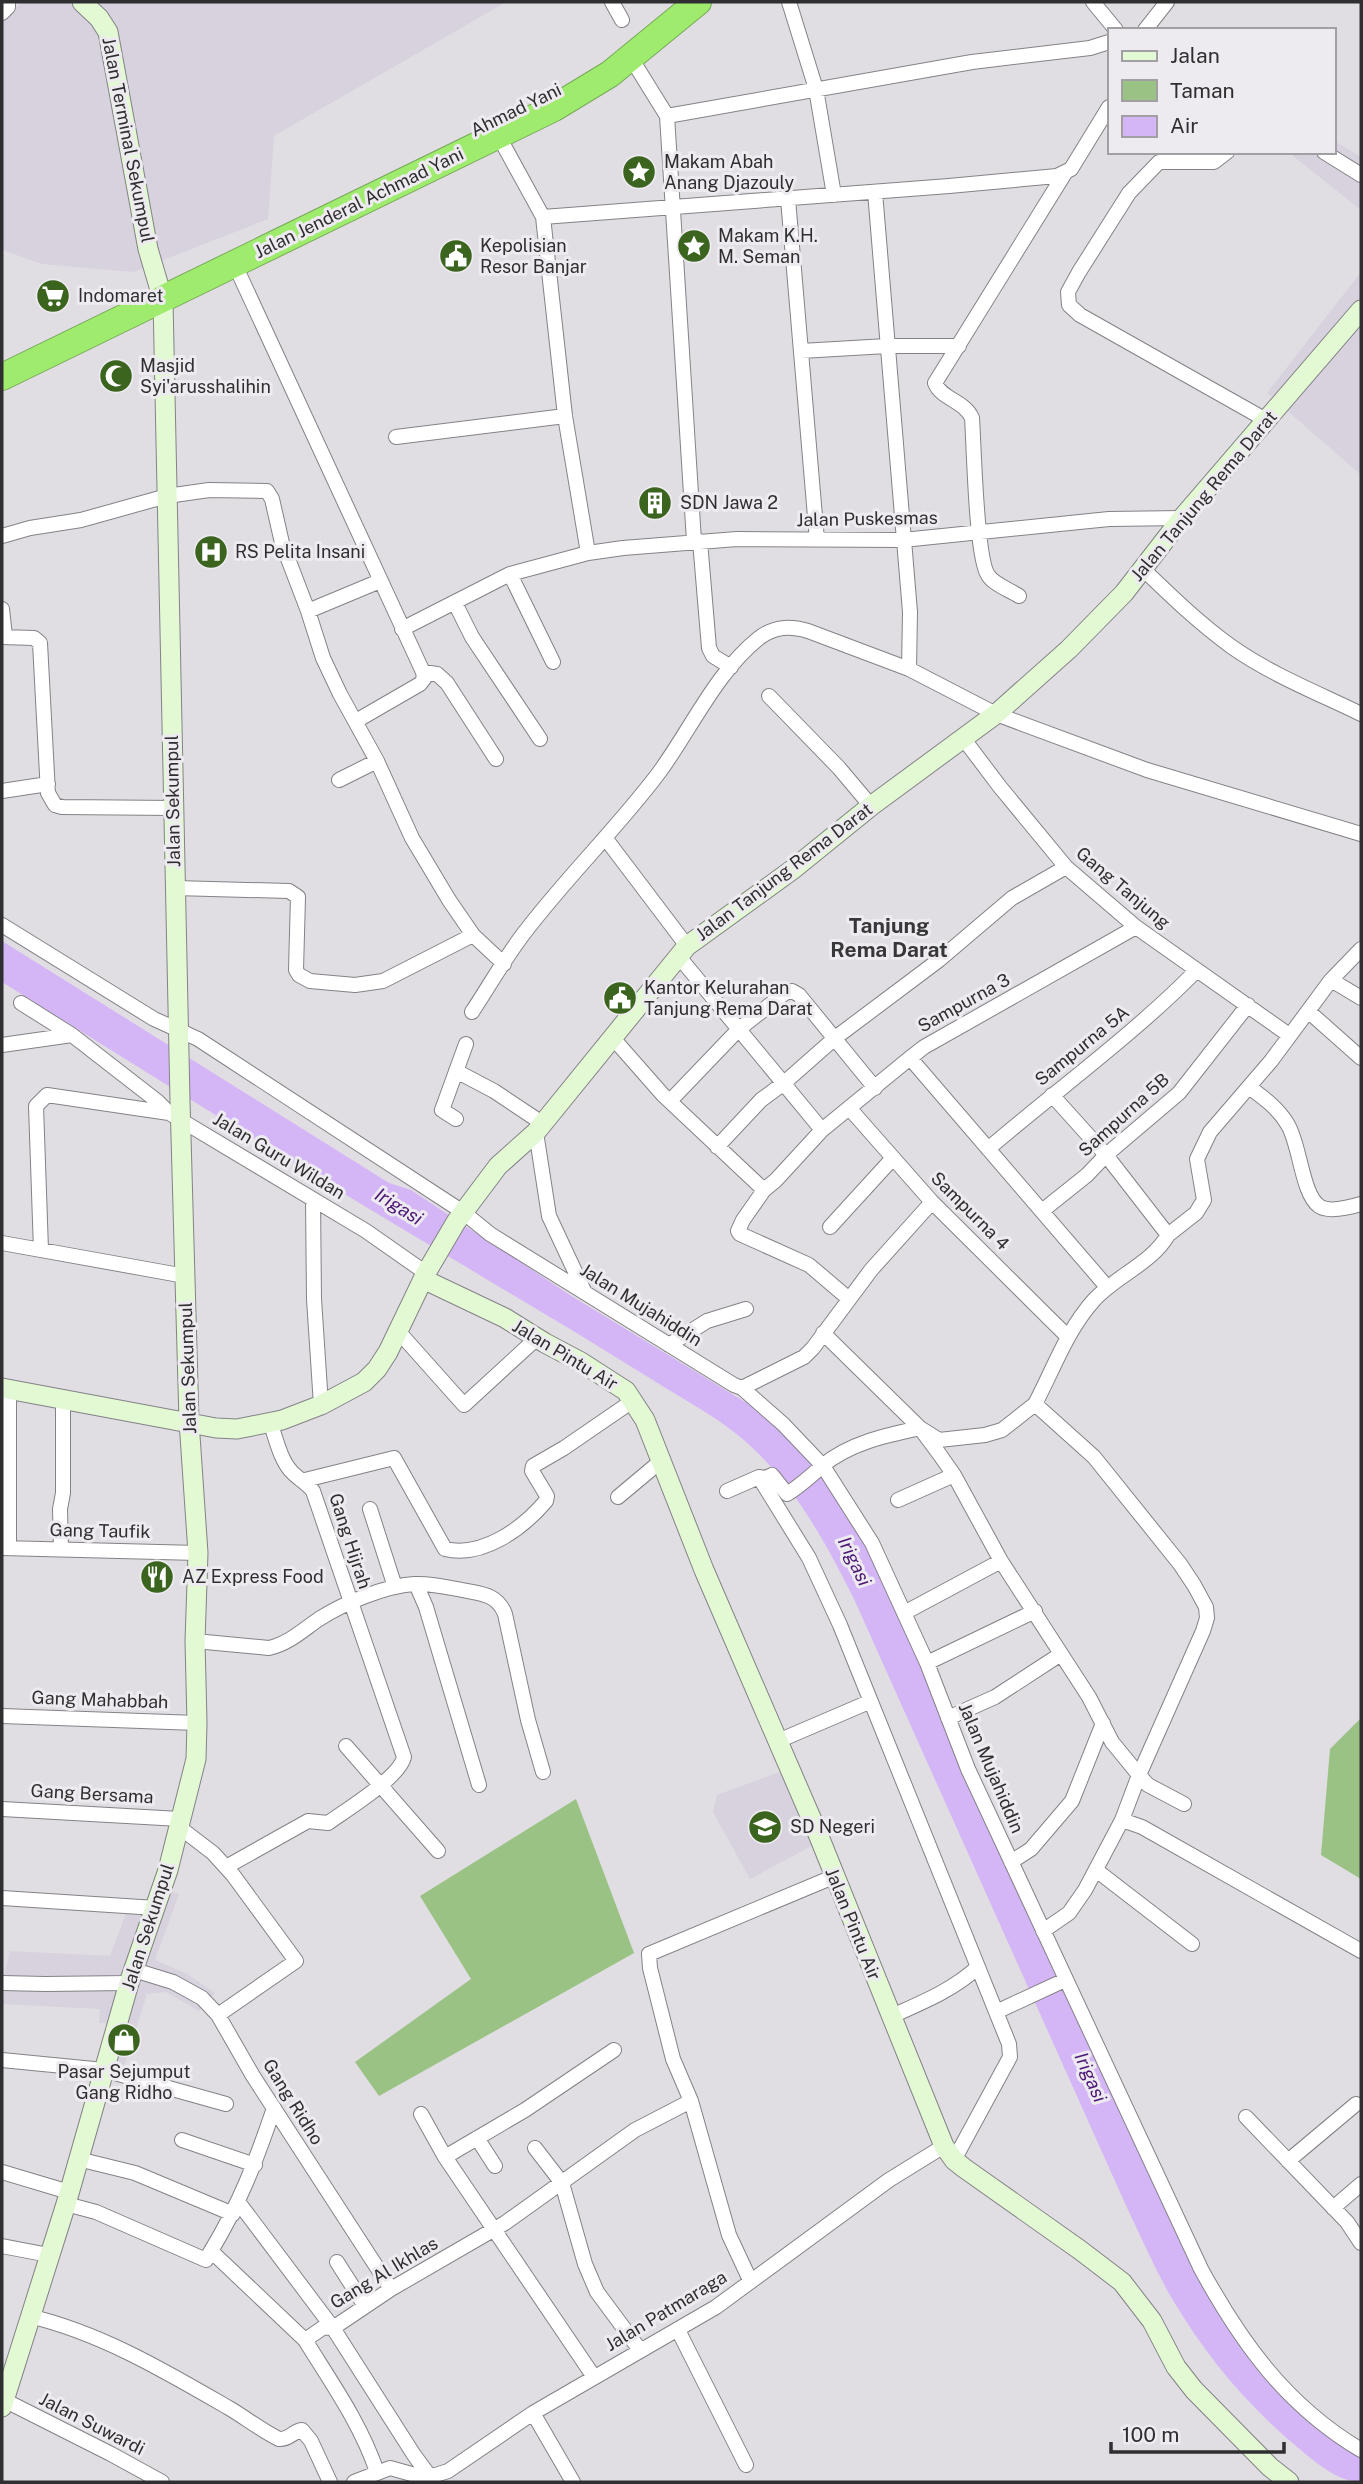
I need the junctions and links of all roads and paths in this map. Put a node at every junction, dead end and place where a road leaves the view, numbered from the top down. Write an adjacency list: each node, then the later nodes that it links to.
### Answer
1 (8, 2): 8 (street)
2 (82, 2): 28 (street, Jalan Terminal Sekumpul)
3 (612, 2): 9 (street)
4 (789, 2): 14 (street)
5 (1093, 2): 10 (street)
6 (1167, 2): 11 (street)
7 (685, 6): 13 (highway, Jalan Jenderal Achmad Yani); 28 (highway, Ahmad Yani)
8 (2, 13)
9 (622, 20)
10 (1114, 28)
11 (1146, 28)
12 (1108, 42): 14 (street)
13 (631, 58): 16 (street); 17 (highway, Jalan Jenderal Achmad Yani)
14 (816, 89): 16 (street); 23 (street)
15 (1108, 109): 20 (street)
16 (667, 116): 25 (street)
17 (498, 135): 26 (street); 27 (highway, Jalan Jenderal Achmad Yani)
18 (1224, 154): 36 (street)
19 (1327, 154): 21 (street)
20 (1065, 173): 22 (street); 31 (street)
21 (1361, 175)
22 (875, 192): 23 (street); 30 (street)
23 (834, 195): 24 (street)
24 (788, 199): 25 (street); 32 (street)
25 (672, 208): 26 (street); 44 (street)
26 (543, 217): 35 (street)
27 (235, 265): 28 (highway, Jalan Jenderal Achmad Yani); 48 (street)
28 (161, 294): 33 (highway, Ahmad Yani); 34 (highway, Jalan Jenderal Achmad Yani); 38 (street, Jalan Sekumpul)
29 (1361, 310): 36 (street, Jalan Tanjung Rema Darat)
30 (887, 346): 31 (street); 32 (street); 43 (street)
31 (959, 346): 40 (street)
32 (801, 351): 42 (street)
33 (2, 360)
34 (2, 377)
35 (565, 416): 37 (street); 45 (street)
36 (1266, 420): 39 (street, Jalan Tanjung Rema Darat)
37 (396, 437)
38 (167, 496): 41 (street); 52 (street); 71 (street, Jalan Sekumpul)
39 (1181, 519): 40 (street, Jalan Puskesmas); 46 (street, Jalan Tanjung Rema Darat)
40 (979, 533): 43 (street, Jalan Puskesmas); 49 (street)
41 (2, 536)
42 (817, 540): 43 (street, Jalan Puskesmas); 44 (street, Jalan Puskesmas)
43 (903, 540): 57 (street)
44 (697, 541): 45 (street, Jalan Puskesmas); 56 (street)
45 (588, 553): 47 (street, Jalan Puskesmas)
46 (1143, 569): 60 (street, Jalan Tanjung Rema Darat); 61 (street)
47 (510, 574): 50 (street, Jalan Puskesmas); 55 (street)
48 (380, 581): 52 (street); 53 (street)
49 (1019, 596)
50 (455, 603): 53 (street, Jalan Puskesmas); 63 (street)
51 (2, 609): 54 (street)
52 (308, 611): 62 (street)
53 (402, 629): 58 (street)
54 (4, 636): 68 (street)
55 (553, 662)
56 (731, 667): 57 (street); 73 (street)
57 (909, 669): 60 (street)
58 (422, 672): 62 (street); 65 (street)
59 (769, 696): 70 (street)
60 (996, 714): 64 (street, Jalan Tanjung Rema Darat); 72 (street)
61 (1361, 714)
62 (356, 721): 66 (street)
63 (540, 738)
64 (963, 738): 70 (street, Jalan Tanjung Rema Darat); 74 (street, Gang Tanjung)
65 (496, 759)
66 (377, 761): 67 (street); 78 (street)
67 (339, 780)
68 (48, 785): 69 (street); 71 (street)
69 (2, 791)
70 (871, 806): 80 (street, Jalan Tanjung Rema Darat)
71 (174, 808): 75 (street, Jalan Sekumpul)
72 (1361, 834)
73 (606, 839): 80 (street); 81 (street)
74 (1066, 867): 77 (street, Gang Tanjung); 94 (street)
75 (175, 888): 78 (street); 93 (street, Jalan Sekumpul)
76 (2, 925): 93 (street, Jalan Mujahiddin)
77 (1136, 927): 82 (street, Gang Tanjung); 97 (street, Sampurna 3)
78 (473, 935): 81 (street)
79 (1361, 949): 83 (street)
80 (684, 952): 89 (street); 92 (street, Jalan Tanjung Rema Darat)
81 (504, 964): 88 (street)
82 (1197, 970): 86 (street, Gang Tanjung); 103 (street, Sampurna 5A)
83 (1331, 980): 84 (street); 87 (street)
84 (1361, 998)
85 (21, 1003): 90 (street)
86 (1248, 1005): 91 (street, Gang Tanjung); 112 (street, Sampurna 5B)
87 (1308, 1011): 91 (street); 98 (street)
88 (472, 1013)
89 (738, 1030): 94 (street); 100 (street); 104 (street)
90 (72, 1035): 96 (street); 106 (street)
91 (1289, 1035): 101 (street)
92 (612, 1037): 104 (street); 108 (street, Jalan Tanjung Rema Darat)
93 (179, 1038): 106 (street, Jalan Sekumpul); 119 (street, Jalan Mujahiddin)
94 (835, 1038): 100 (street); 102 (street)
95 (466, 1044): 99 (street)
96 (2, 1045)
97 (909, 1058): 102 (street, Sampurna 3); 111 (street)
98 (1361, 1058)
99 (456, 1071): 107 (street); 108 (street)
100 (784, 1083): 109 (street); 110 (street)
101 (1249, 1087): 117 (street); 121 (street)
102 (875, 1088): 105 (street, Sampurna 3)
103 (1052, 1095): 111 (street, Sampurna 5A); 112 (street)
104 (670, 1101): 110 (street)
105 (850, 1109): 109 (street, Sampurna 3); 113 (street, Sampurna 4)
106 (177, 1111): 115 (street, Jalan Guru Wildan); 123 (street); 125 (street, Jalan Sekumpul)
107 (456, 1119)
108 (539, 1128): 119 (street, Jalan Tanjung Rema Darat); 127 (street)
109 (822, 1130): 114 (street, Sampurna 3)
110 (717, 1147): 114 (street)
111 (988, 1149): 118 (street)
112 (1106, 1155): 118 (street, Sampurna 5B); 121 (street)
113 (893, 1158): 116 (street, Sampurna 4); 120 (street)
114 (764, 1190): 128 (street, Sampurna 3)
115 (313, 1199): 124 (street, Jalan Guru Wildan); 140 (street)
116 (932, 1202): 128 (street); 132 (street, Sampurna 4)
117 (1361, 1204)
118 (1042, 1211): 126 (street)
119 (460, 1217): 124 (street, Jalan Tanjung Rema Darat); 127 (street, Jalan Mujahiddin)
120 (830, 1227)
121 (1168, 1235): 126 (street)
122 (2, 1243): 123 (street)
123 (41, 1250): 125 (street)
124 (426, 1273): 130 (street, Jalan Tanjung Rema Darat); 133 (street, Jalan Pintu Air)
125 (185, 1276): 141 (street, Jalan Sekumpul)
126 (1107, 1287): 132 (street)
127 (586, 1294): 134 (street, Jalan Mujahiddin)
128 (849, 1298): 131 (street)
129 (746, 1310): 134 (street)
130 (398, 1331): 133 (street); 140 (street, Jalan Tanjung Rema Darat)
131 (823, 1333): 135 (street); 143 (street)
132 (1067, 1336): 139 (street)
133 (537, 1338): 138 (street, Jalan Pintu Air)
134 (669, 1345): 135 (street, Jalan Mujahiddin)
135 (742, 1388): 146 (street, Jalan Mujahiddin)
136 (6, 1389): 137 (street, Jalan Tanjung Rema Darat); 145 (street)
137 (63, 1398): 141 (street, Jalan Tanjung Rema Darat); 155 (street)
138 (634, 1400): 144 (street, Jalan Pintu Air); 149 (street)
139 (1035, 1404): 143 (street); 174 (street)
140 (321, 1405): 142 (street, Jalan Tanjung Rema Darat)
141 (189, 1421): 142 (street, Jalan Tanjung Rema Darat); 156 (street, Jalan Sekumpul)
142 (270, 1422): 149 (street, Gang Hijrah)
143 (920, 1428): 146 (street); 147 (street)
144 (661, 1461): 151 (street); 171 (street, Jalan Pintu Air)
145 (6, 1470): 154 (street)
146 (819, 1470): 148 (street); 162 (street, Jalan Mujahiddin)
147 (954, 1475): 152 (street); 157 (street)
148 (759, 1477): 150 (street); 166 (street)
149 (305, 1480): 160 (street, Gang Hijrah)
150 (727, 1492)
151 (618, 1497)
152 (898, 1500)
153 (370, 1509): 159 (street)
154 (5, 1548): 155 (street, Gang Taufik)
155 (61, 1549): 156 (street, Gang Taufik)
156 (198, 1553): 163 (street, Jalan Sekumpul)
157 (1000, 1561): 161 (street); 162 (street)
158 (416, 1584): 159 (street); 173 (street); 175 (street)
159 (395, 1587): 160 (street)
160 (350, 1602): 163 (street, Gang Hijrah); 176 (street)
161 (1035, 1611): 164 (street); 165 (street)
162 (904, 1613): 165 (street, Jalan Mujahiddin)
163 (195, 1641): 169 (street, Jalan Sekumpul)
164 (1061, 1654): 168 (street); 170 (street)
165 (926, 1663): 168 (street, Jalan Mujahiddin)
166 (869, 1702): 171 (street); 191 (street)
167 (2, 1716): 169 (street, Gang Mahabbah)
168 (948, 1718): 182 (street, Jalan Mujahiddin)
169 (197, 1723): 180 (street, Jalan Sekumpul)
170 (1103, 1723): 174 (street); 182 (street)
171 (778, 1741): 185 (street, Jalan Pintu Air)
172 (346, 1746): 176 (street)
173 (543, 1772)
174 (1139, 1775): 177 (street); 179 (street)
175 (479, 1785)
176 (380, 1786): 181 (street); 183 (street)
177 (1184, 1804)
178 (2, 1809): 180 (street, Gang Bersama)
179 (1122, 1820): 184 (street); 190 (street)
180 (180, 1823): 183 (street); 187 (street, Jalan Sekumpul)
181 (438, 1851)
182 (1011, 1862): 188 (street, Jalan Mujahiddin)
183 (226, 1867): 196 (street)
184 (1096, 1870): 188 (street); 189 (street)
185 (833, 1877): 197 (street, Jalan Pintu Air); 201 (street)
186 (2, 1898): 187 (street)
187 (156, 1908): 192 (street, Jalan Sekumpul)
188 (1043, 1931): 193 (street, Jalan Mujahiddin)
189 (1192, 1944)
190 (1361, 1951)
191 (978, 1968): 195 (street); 197 (street)
192 (131, 1976): 194 (street, Gang Ridho); 196 (street, Gang Ridho); 200 (street, Jalan Sekumpul)
193 (1062, 1982): 195 (street); 240 (street, Jalan Mujahiddin)
194 (2, 1983)
195 (996, 2012): 210 (street)
196 (218, 2015): 204 (street, Gang Ridho)
197 (892, 2015): 210 (street, Jalan Pintu Air)
198 (614, 2050): 207 (street)
199 (2, 2060): 200 (street)
200 (104, 2070): 202 (street); 212 (street, Jalan Sekumpul)
201 (691, 2101): 217 (street, Gang Al Ikhlas); 228 (street)
202 (226, 2104)
203 (1356, 2104): 213 (street)
204 (274, 2108): 214 (street); 229 (street, Gang Ridho)
205 (421, 2114): 211 (street)
206 (1246, 2117): 213 (street)
207 (477, 2138): 211 (street); 215 (street)
208 (182, 2140): 214 (street)
209 (535, 2148): 217 (street)
210 (949, 2153): 228 (street, Jalan Patmaraga); 251 (street, Jalan Pintu Air)
211 (445, 2157): 222 (street)
212 (78, 2159): 219 (street, Jalan Sekumpul); 221 (street)
213 (1288, 2161): 220 (street)
214 (255, 2165): 221 (street)
215 (495, 2166)
216 (2, 2172): 219 (street)
217 (562, 2183): 222 (street, Gang Al Ikhlas); 235 (street)
218 (1361, 2184): 220 (street)
219 (67, 2198): 225 (street); 226 (street, Jalan Sekumpul)
220 (1334, 2208): 223 (street)
221 (236, 2209): 225 (street); 232 (street)
222 (493, 2228): 229 (street, Gang Al Ikhlas); 237 (street)
223 (1361, 2243)
224 (2, 2246): 226 (street)
225 (211, 2251): 234 (street)
226 (49, 2255): 231 (street, Jalan Sekumpul)
227 (337, 2262): 230 (street)
228 (750, 2280): 233 (street, Jalan Patmaraga)
229 (391, 2289): 230 (street, Gang Al Ikhlas)
230 (365, 2306): 232 (street, Gang Al Ikhlas)
231 (29, 2316): 236 (street, Jalan Sekumpul); 248 (street)
232 (332, 2328): 234 (street, Gang Al Ikhlas); 241 (street)
233 (678, 2330): 235 (street, Jalan Patmaraga); 242 (street)
234 (305, 2340): 244 (street)
235 (640, 2350): 237 (street, Jalan Patmaraga)
236 (9, 2356): 238 (street, Jalan Sekumpul)
237 (594, 2377): 239 (street, Jalan Patmaraga)
238 (3, 2403): 247 (street, Jalan Suwardi)
239 (533, 2413): 245 (street, Jalan Patmaraga); 250 (street)
240 (1361, 2450)
241 (414, 2455): 243 (street); 246 (street)
242 (746, 2465)
243 (397, 2470): 244 (street); 246 (street)
244 (377, 2472): 249 (street)
245 (450, 2477): 246 (street, Jalan Patmaraga)
246 (432, 2478)
247 (162, 2482)
248 (330, 2482)
249 (355, 2482)
250 (573, 2482)
251 (1289, 2482)

